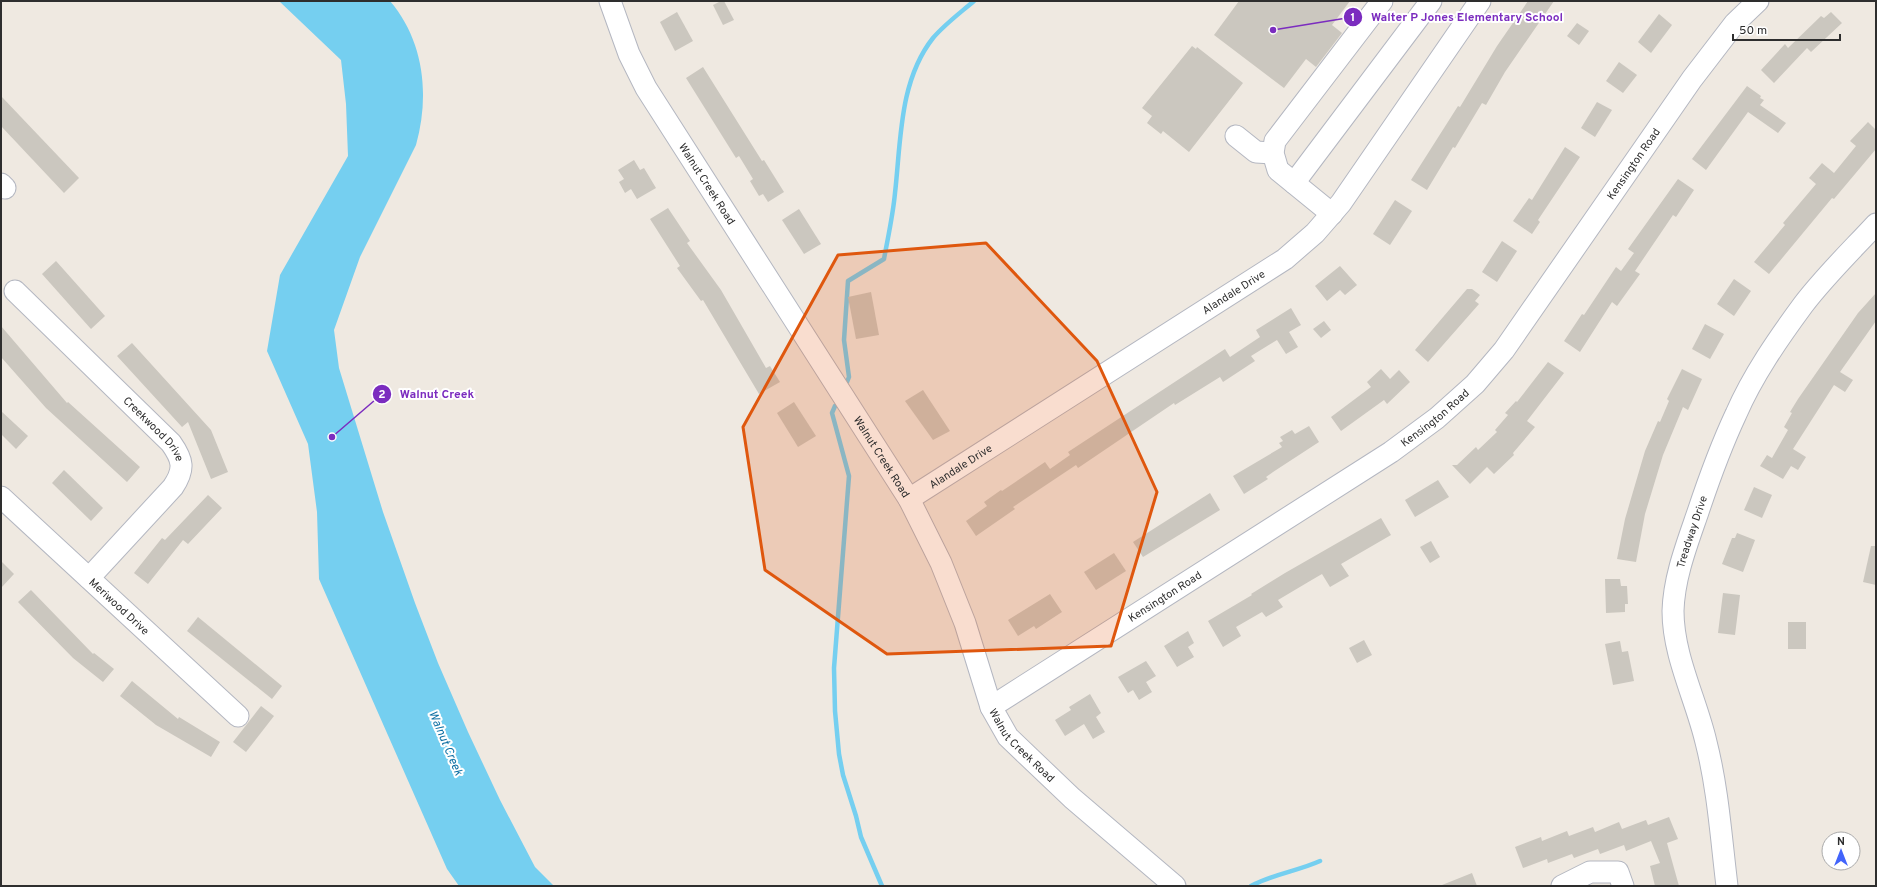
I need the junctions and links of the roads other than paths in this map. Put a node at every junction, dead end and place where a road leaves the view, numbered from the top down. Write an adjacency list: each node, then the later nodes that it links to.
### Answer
1 (610, 1): 13 (street, Walnut Creek Road)
2 (1382, 1): 7 (street)
3 (1431, 1): 8 (street)
4 (1758, 1): 15 (street, Kensington Road)
5 (1471, 4): 9 (street, Alandale Drive)
6 (1236, 136): 7 (street)
7 (1273, 153): 8 (street)
8 (1294, 183): 9 (street)
9 (1332, 214): 13 (street, Alandale Drive)
10 (1876, 224): 20 (street, Treadway Drive)
11 (15, 291): 14 (street, Creekwood Drive)
12 (1, 497): 14 (street, Meriwood Drive)
13 (909, 499): 15 (street, Walnut Creek Road)
14 (89, 578): 16 (street, Meriwood Drive)
15 (991, 707): 17 (street, Walnut Creek Road)
16 (238, 716)
17 (1175, 886)
18 (1562, 886): 19 (street)
19 (1623, 886)
20 (1727, 886)

